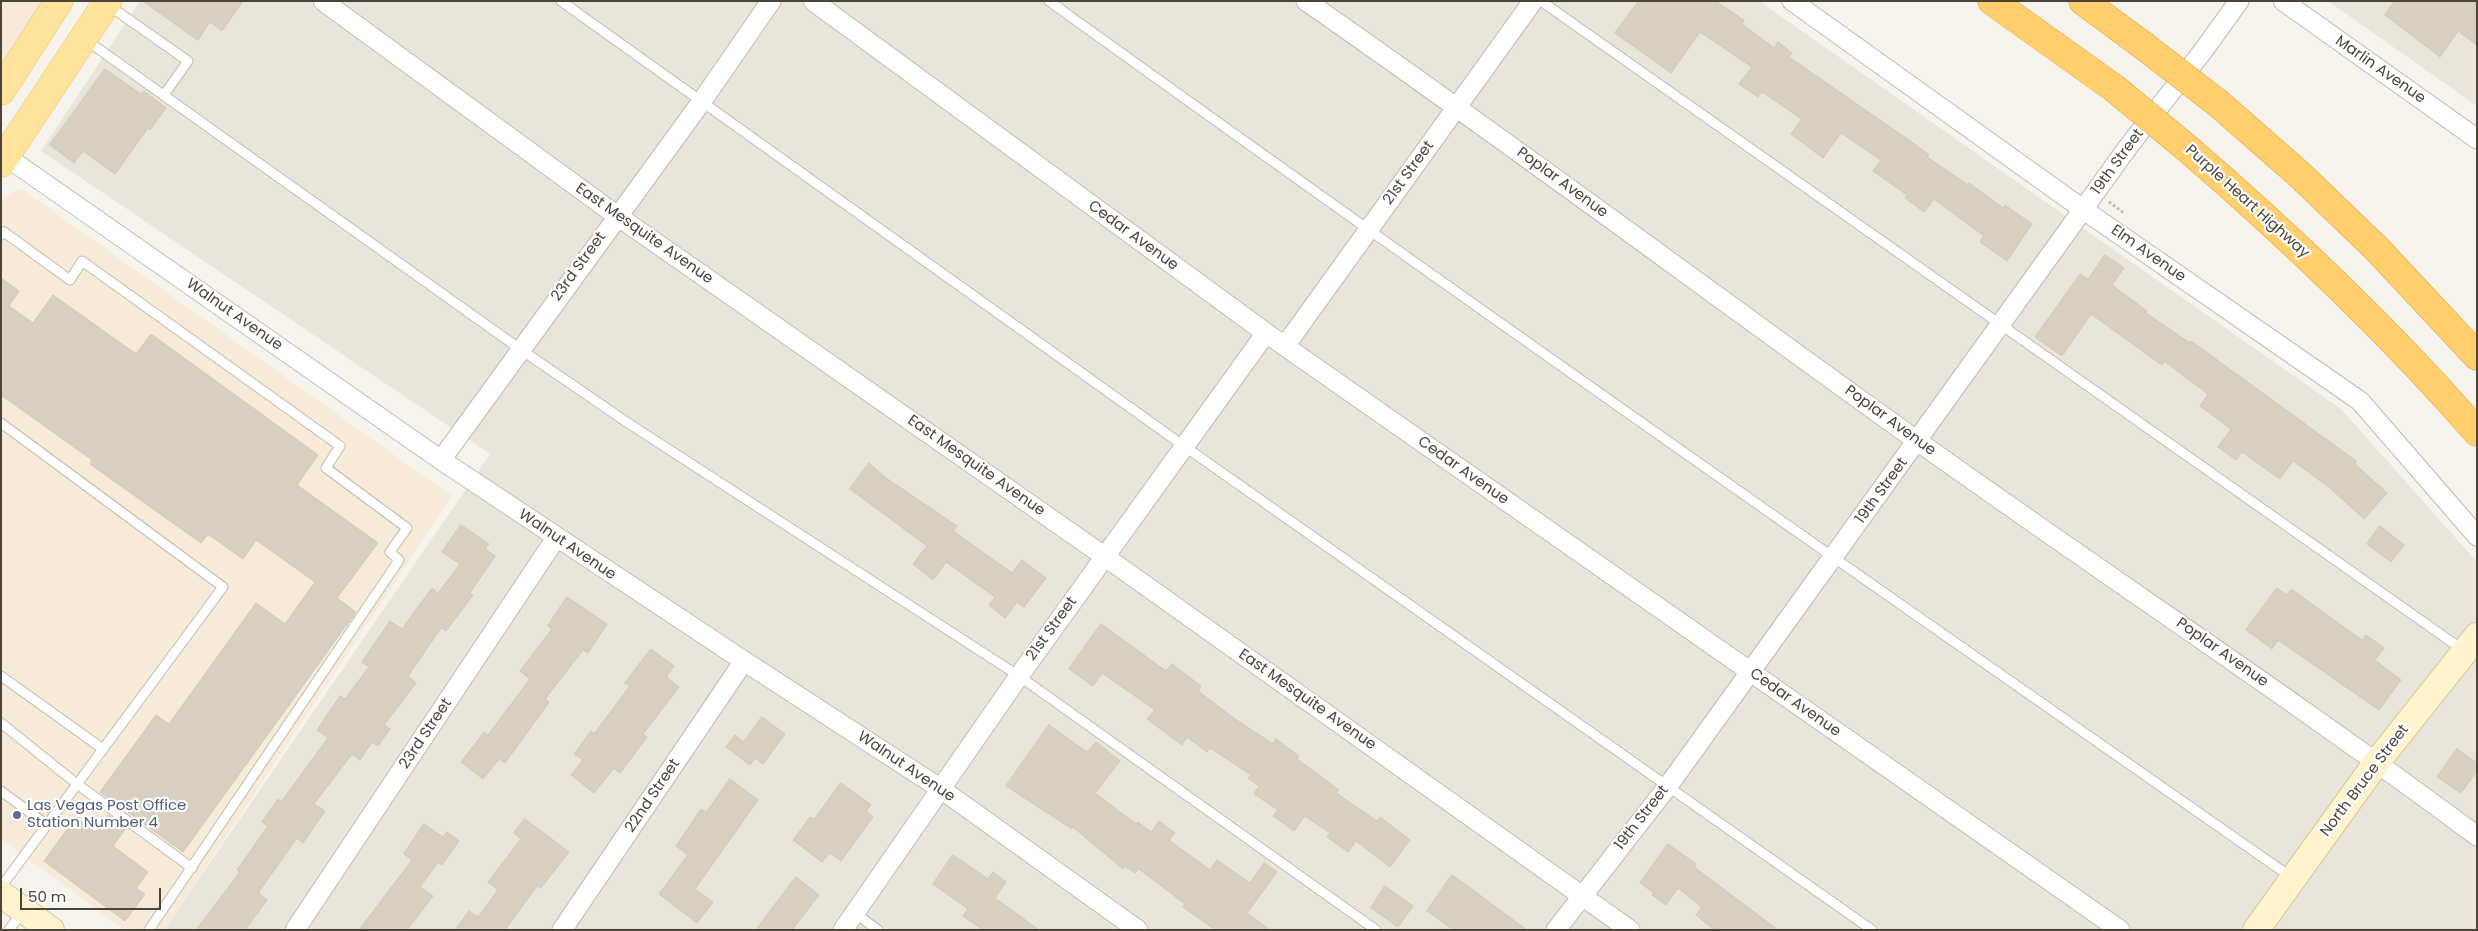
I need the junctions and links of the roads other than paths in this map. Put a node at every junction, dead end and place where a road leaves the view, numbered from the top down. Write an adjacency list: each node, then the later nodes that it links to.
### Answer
1 (59, 1): 17 (main road)
2 (323, 1): 24 (street, East Mesquite Avenue)
3 (561, 1): 19 (lane)
4 (771, 1): 19 (street, 23rd Street)
5 (813, 1): 28 (street, Cedar Avenue)
6 (1049, 1): 25 (lane)
7 (1306, 1): 20 (street, Poplar Avenue)
8 (1533, 1): 20 (street, 21st Street)
9 (1541, 1): 27 (lane)
10 (1792, 1): 23 (street, Elm Avenue)
11 (1992, 1): 33 (highway, Purple Heart Highway, bridge)
12 (2083, 1): 31 (highway, bridge)
13 (2239, 1): 23 (street, 19th Street)
14 (2283, 1): 21 (street, Marlin Avenue)
15 (107, 3): 16 (main road); 18 (lane)
16 (84, 39): 18 (lane); 22 (main road)
17 (1, 92)
18 (164, 95): 30 (lane)
19 (702, 100): 24 (street, 23rd Street); 35 (lane)
20 (1457, 106): 25 (street, 21st Street); 34 (street, Poplar Avenue)
21 (2477, 139)
22 (3, 158): 36 (street, Walnut Avenue)
23 (2084, 210): 27 (street, 19th Street); 37 (street, Elm Avenue)
24 (616, 215): 30 (street, 23rd Street); 39 (street, East Mesquite Avenue)
25 (1368, 230): 29 (street, 21st Street); 40 (lane)
26 (1, 235): 55 (lane)
27 (2000, 326): 34 (street, 19th Street); 41 (lane)
28 (1266, 333): 29 (street, Cedar Avenue); 35 (street, 21st Street)
29 (1285, 346): 43 (street, Cedar Avenue)
30 (520, 349): 36 (street, 23rd Street); 45 (lane)
31 (2477, 356)
32 (1, 423): 47 (lane)
33 (2477, 432)
34 (1917, 441): 40 (street, 19th Street); 48 (street, Poplar Avenue)
35 (1184, 446): 39 (street, 21st Street); 50 (lane)
36 (441, 460): 38 (street, Walnut Avenue)
37 (2477, 536)
38 (556, 538): 42 (street, Walnut Avenue); 64 (street, 23rd Street)
39 (1104, 556): 45 (street, 21st Street); 59 (street, East Mesquite Avenue)
40 (1833, 559): 43 (street, 19th Street); 56 (lane)
41 (2471, 644): 48 (street, North Bruce Street)
42 (744, 661): 51 (street, Walnut Avenue); 65 (street, 22nd Street)
43 (1749, 671): 50 (street, 19th Street); 73 (street, Cedar Avenue)
44 (1, 676): 47 (lane)
45 (1019, 676): 51 (street, 21st Street); 69 (lane)
46 (2, 725): 49 (lane)
47 (103, 749): 49 (lane)
48 (2377, 762): 54 (street, Poplar Avenue); 56 (street, North Bruce Street)
49 (77, 784): 53 (lane); 55 (lane)
50 (1668, 786): 59 (street, 19th Street); 72 (lane)
51 (941, 789): 60 (street, 21st Street); 68 (street, Walnut Avenue)
52 (1, 791): 53 (lane)
53 (47, 825): 57 (lane)
54 (2477, 836)
55 (192, 868): 63 (lane)
56 (2293, 879): 74 (street, North Bruce Street)
57 (1, 887)
58 (1, 894): 61 (street)
59 (1582, 895): 70 (street, 19th Street); 71 (street, East Mesquite Avenue)
60 (855, 913): 66 (street, 21st Street); 67 (lane)
61 (16, 920): 62 (street)
62 (51, 930)
63 (149, 930)
64 (295, 930)
65 (562, 930)
66 (843, 930)
67 (878, 930)
68 (1138, 930)
69 (1376, 930)
70 (1556, 930)
71 (1630, 930)
72 (1872, 930)
73 (2120, 930)
74 (2256, 930)

